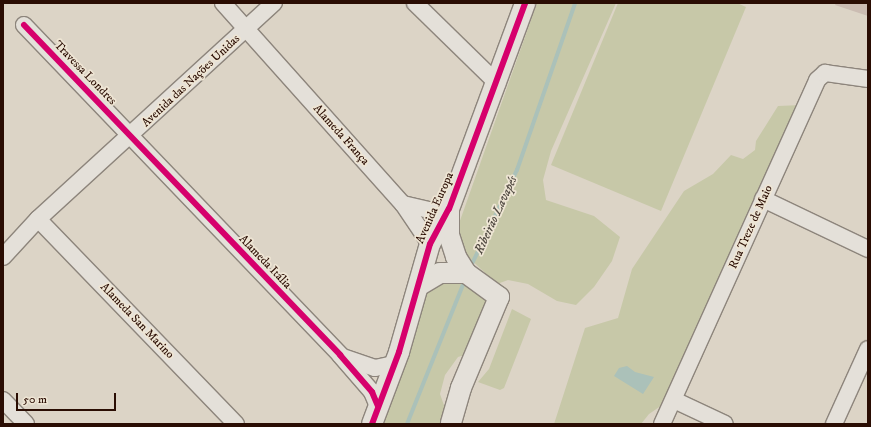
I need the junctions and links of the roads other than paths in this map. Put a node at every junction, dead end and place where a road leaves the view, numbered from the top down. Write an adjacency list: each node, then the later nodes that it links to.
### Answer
1 (223, 3): 6 (street, Alameda França)
2 (274, 3): 6 (street, Avenida das Nações Unidas)
3 (415, 3): 8 (street)
4 (525, 3): 8 (street, Avenida Europa)
5 (24, 25): 9 (street, Travessa Londres)
6 (247, 29): 9 (street, Avenida das Nações Unidas); 11 (street, Alameda França)
7 (868, 79): 10 (street, Rua Treze de Maio)
8 (497, 83): 12 (street, Avenida Europa)
9 (131, 137): 13 (street, Avenida das Nações Unidas); 20 (street, Alameda Itália)
10 (763, 199): 15 (street); 23 (street, Rua Treze de Maio)
11 (403, 204): 12 (street); 14 (street, Alameda França)
12 (450, 206): 14 (street, Avenida Europa); 17 (street)
13 (38, 219): 16 (street, Avenida das Nações Unidas); 26 (street, Alameda San Marino)
14 (430, 244): 18 (street, Avenida Europa)
15 (868, 249)
16 (3, 257)
17 (466, 273): 18 (street); 27 (street)
18 (420, 285): 21 (street, Avenida Europa)
19 (868, 349): 30 (street)
20 (340, 356): 21 (street, Alameda Itália); 24 (street, Alameda Itália)
21 (394, 364): 24 (street, Avenida Europa)
22 (3, 400): 25 (street)
23 (674, 400): 28 (street, Rua Treze de Maio); 29 (street)
24 (375, 415)
25 (26, 424)
26 (236, 424)
27 (451, 424)
28 (662, 424)
29 (725, 424)
30 (834, 424)

